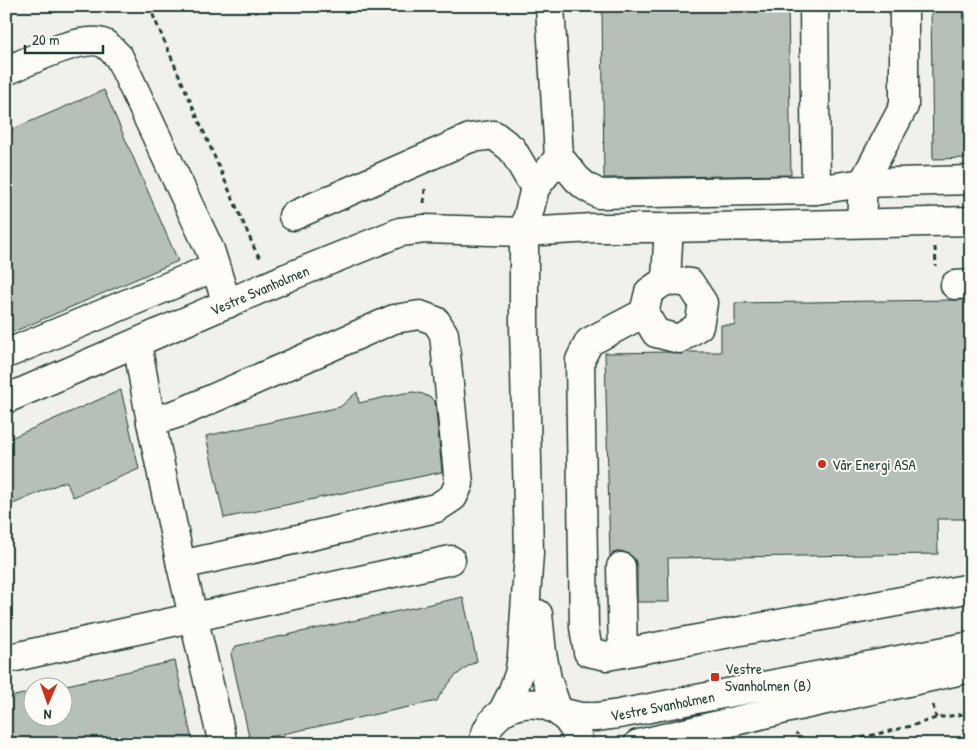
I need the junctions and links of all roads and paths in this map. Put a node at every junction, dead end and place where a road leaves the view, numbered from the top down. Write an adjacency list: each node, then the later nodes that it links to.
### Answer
1 (149, 6): 16 (path)
2 (550, 6): 6 (street)
3 (814, 6): 10 (street)
4 (904, 6): 8 (street)
5 (6, 71): 17 (street)
6 (559, 157): 9 (street); 10 (street)
7 (971, 180): 8 (street)
8 (863, 182): 10 (street); 13 (street)
9 (535, 188): 11 (street); 15 (street)
10 (816, 190)
11 (293, 216)
12 (971, 221): 13 (street, Vestre Svanholmen)
13 (861, 223): 14 (street, Vestre Svanholmen)
14 (668, 228): 15 (street, Vestre Svanholmen); 18 (street)
15 (524, 232): 19 (street, Vestre Svanholmen); 25 (street)
16 (267, 262)
17 (215, 267): 19 (street); 22 (street)
18 (666, 280): 20 (street); 20 (street)
19 (227, 304): 21 (street, Vestre Svanholmen)
20 (644, 313): 32 (street)
21 (137, 343): 23 (street, Vestre Svanholmen); 24 (street)
22 (6, 354)
23 (6, 399)
24 (151, 422): 27 (street); 27 (street)
25 (529, 553): 36 (street); 39 (street)
26 (451, 560): 30 (street)
27 (181, 565): 30 (street)
28 (621, 567): 32 (street)
29 (971, 588): 32 (street)
30 (193, 616): 33 (street); 40 (street)
31 (971, 646): 36 (street, Vestre Svanholmen)
32 (623, 654)
33 (6, 659)
34 (971, 668): 43 (street, Vestre Svanholmen)
35 (933, 705): 38 (path)
36 (559, 712): 39 (street, Vestre Svanholmen); 42 (street)
37 (971, 712): 38 (path)
38 (936, 718): 44 (path)
39 (492, 725): 41 (street)
40 (223, 744)
41 (465, 744)
42 (579, 744)
43 (638, 744)
44 (835, 744)

